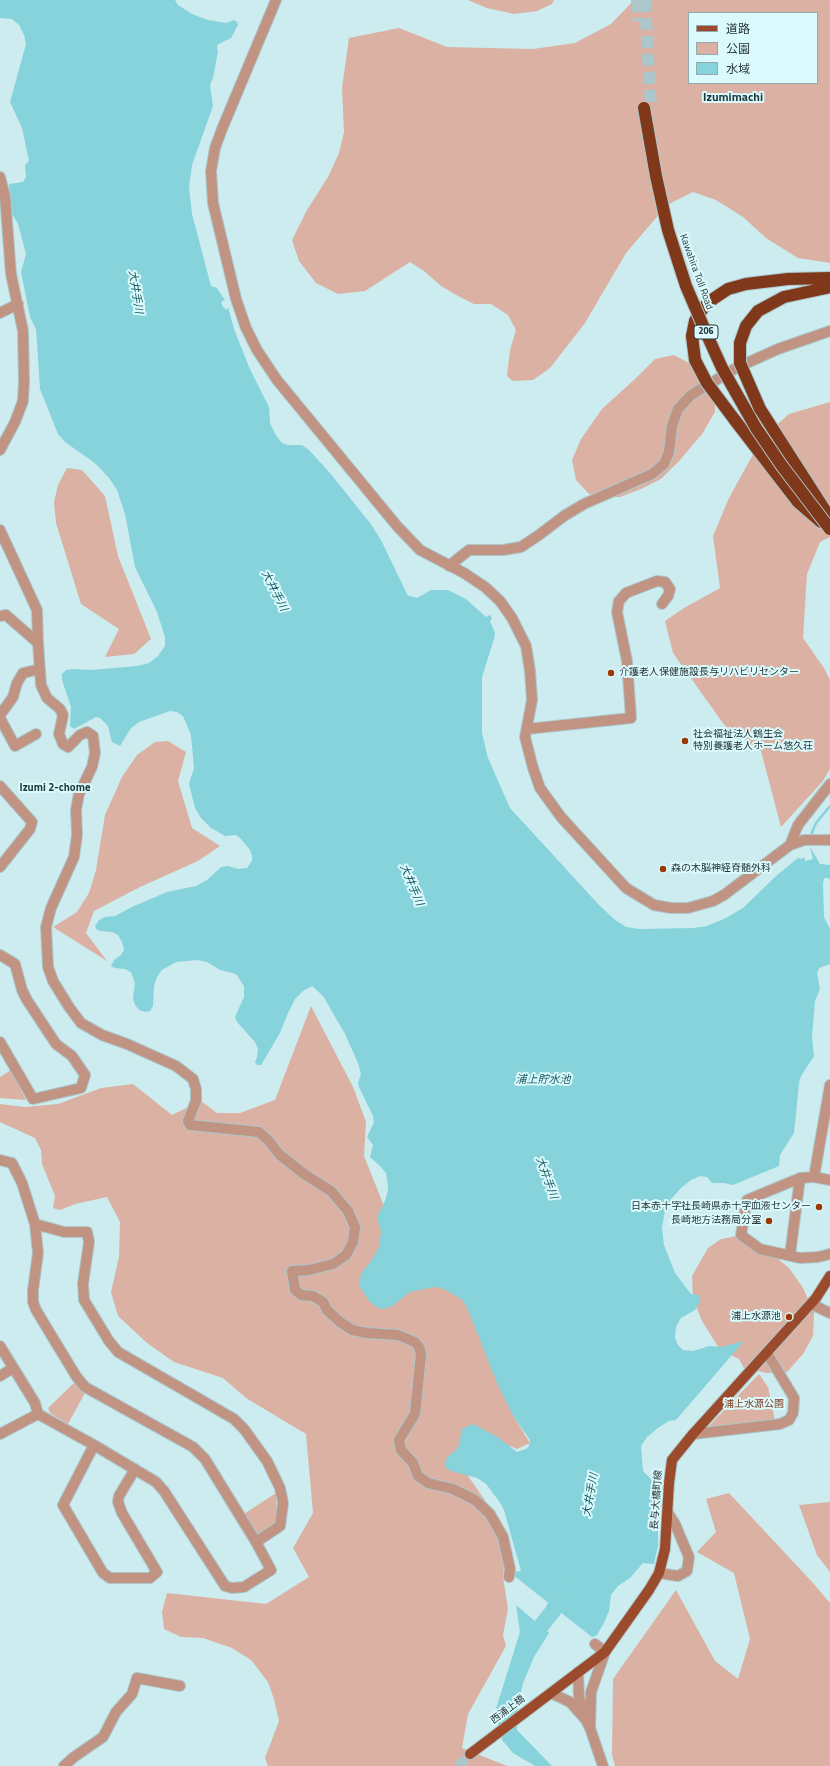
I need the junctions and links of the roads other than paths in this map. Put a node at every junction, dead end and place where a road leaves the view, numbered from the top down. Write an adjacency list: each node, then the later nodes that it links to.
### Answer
1 (276, 0): 12 (street)
2 (0, 177): 5 (street)
3 (830, 278): 10 (highway, bridge)
4 (830, 286): 9 (highway, bridge)
5 (18, 304): 6 (street); 8 (street)
6 (0, 313)
7 (830, 331): 12 (street)
8 (0, 450)
9 (830, 519): 10 (highway, Kawahira Toll Road / 206, bridge)
10 (830, 529)
11 (0, 530): 15 (street)
12 (449, 566): 18 (street)
13 (662, 604): 18 (street)
14 (0, 616): 15 (street)
15 (38, 643): 16 (street)
16 (40, 669): 17 (street); 51 (street)
17 (0, 716): 19 (street)
18 (527, 729): 23 (street)
19 (36, 734)
20 (830, 784): 23 (street)
21 (0, 786): 24 (street)
22 (830, 840): 23 (street)
23 (790, 845)
24 (0, 867)
25 (0, 954): 26 (street)
26 (0, 1042)
27 (830, 1084): 28 (street)
28 (828, 1106): 31 (street)
29 (0, 1160): 33 (street)
30 (800, 1178): 31 (street); 35 (street); 35 (street)
31 (814, 1178): 32 (street)
32 (830, 1180)
33 (35, 1224): 49 (street); 49 (street)
34 (830, 1254): 35 (street)
35 (790, 1255)
36 (830, 1276): 37 (main road, 長与大橋町線)
37 (811, 1304): 38 (street); 40 (main road, 長与大橋町線)
38 (830, 1313)
39 (0, 1346): 41 (street)
40 (767, 1353): 45 (main road, 長与大橋町線); 45 (street)
41 (13, 1368): 42 (street); 43 (street)
42 (0, 1376)
43 (38, 1414): 44 (street); 46 (street)
44 (0, 1434)
45 (693, 1434): 48 (main road, 長与大橋町線)
46 (94, 1445): 47 (street); 47 (street)
47 (134, 1469): 49 (street)
48 (668, 1513): 50 (main road, 長与大橋町線); 50 (street)
49 (256, 1542)
50 (659, 1573): 53 (main road, 長与大橋町線)
51 (509, 1576)
52 (595, 1644): 53 (street)
53 (605, 1652): 54 (main road, 長与大橋町線); 57 (street)
54 (578, 1672): 56 (main road, 長与大橋町線); 57 (street)
55 (180, 1686): 59 (street)
56 (551, 1693): 57 (street); 58 (main road, 西浦上橋)
57 (588, 1724): 60 (street)
58 (470, 1754)
59 (64, 1766)
60 (603, 1766)

